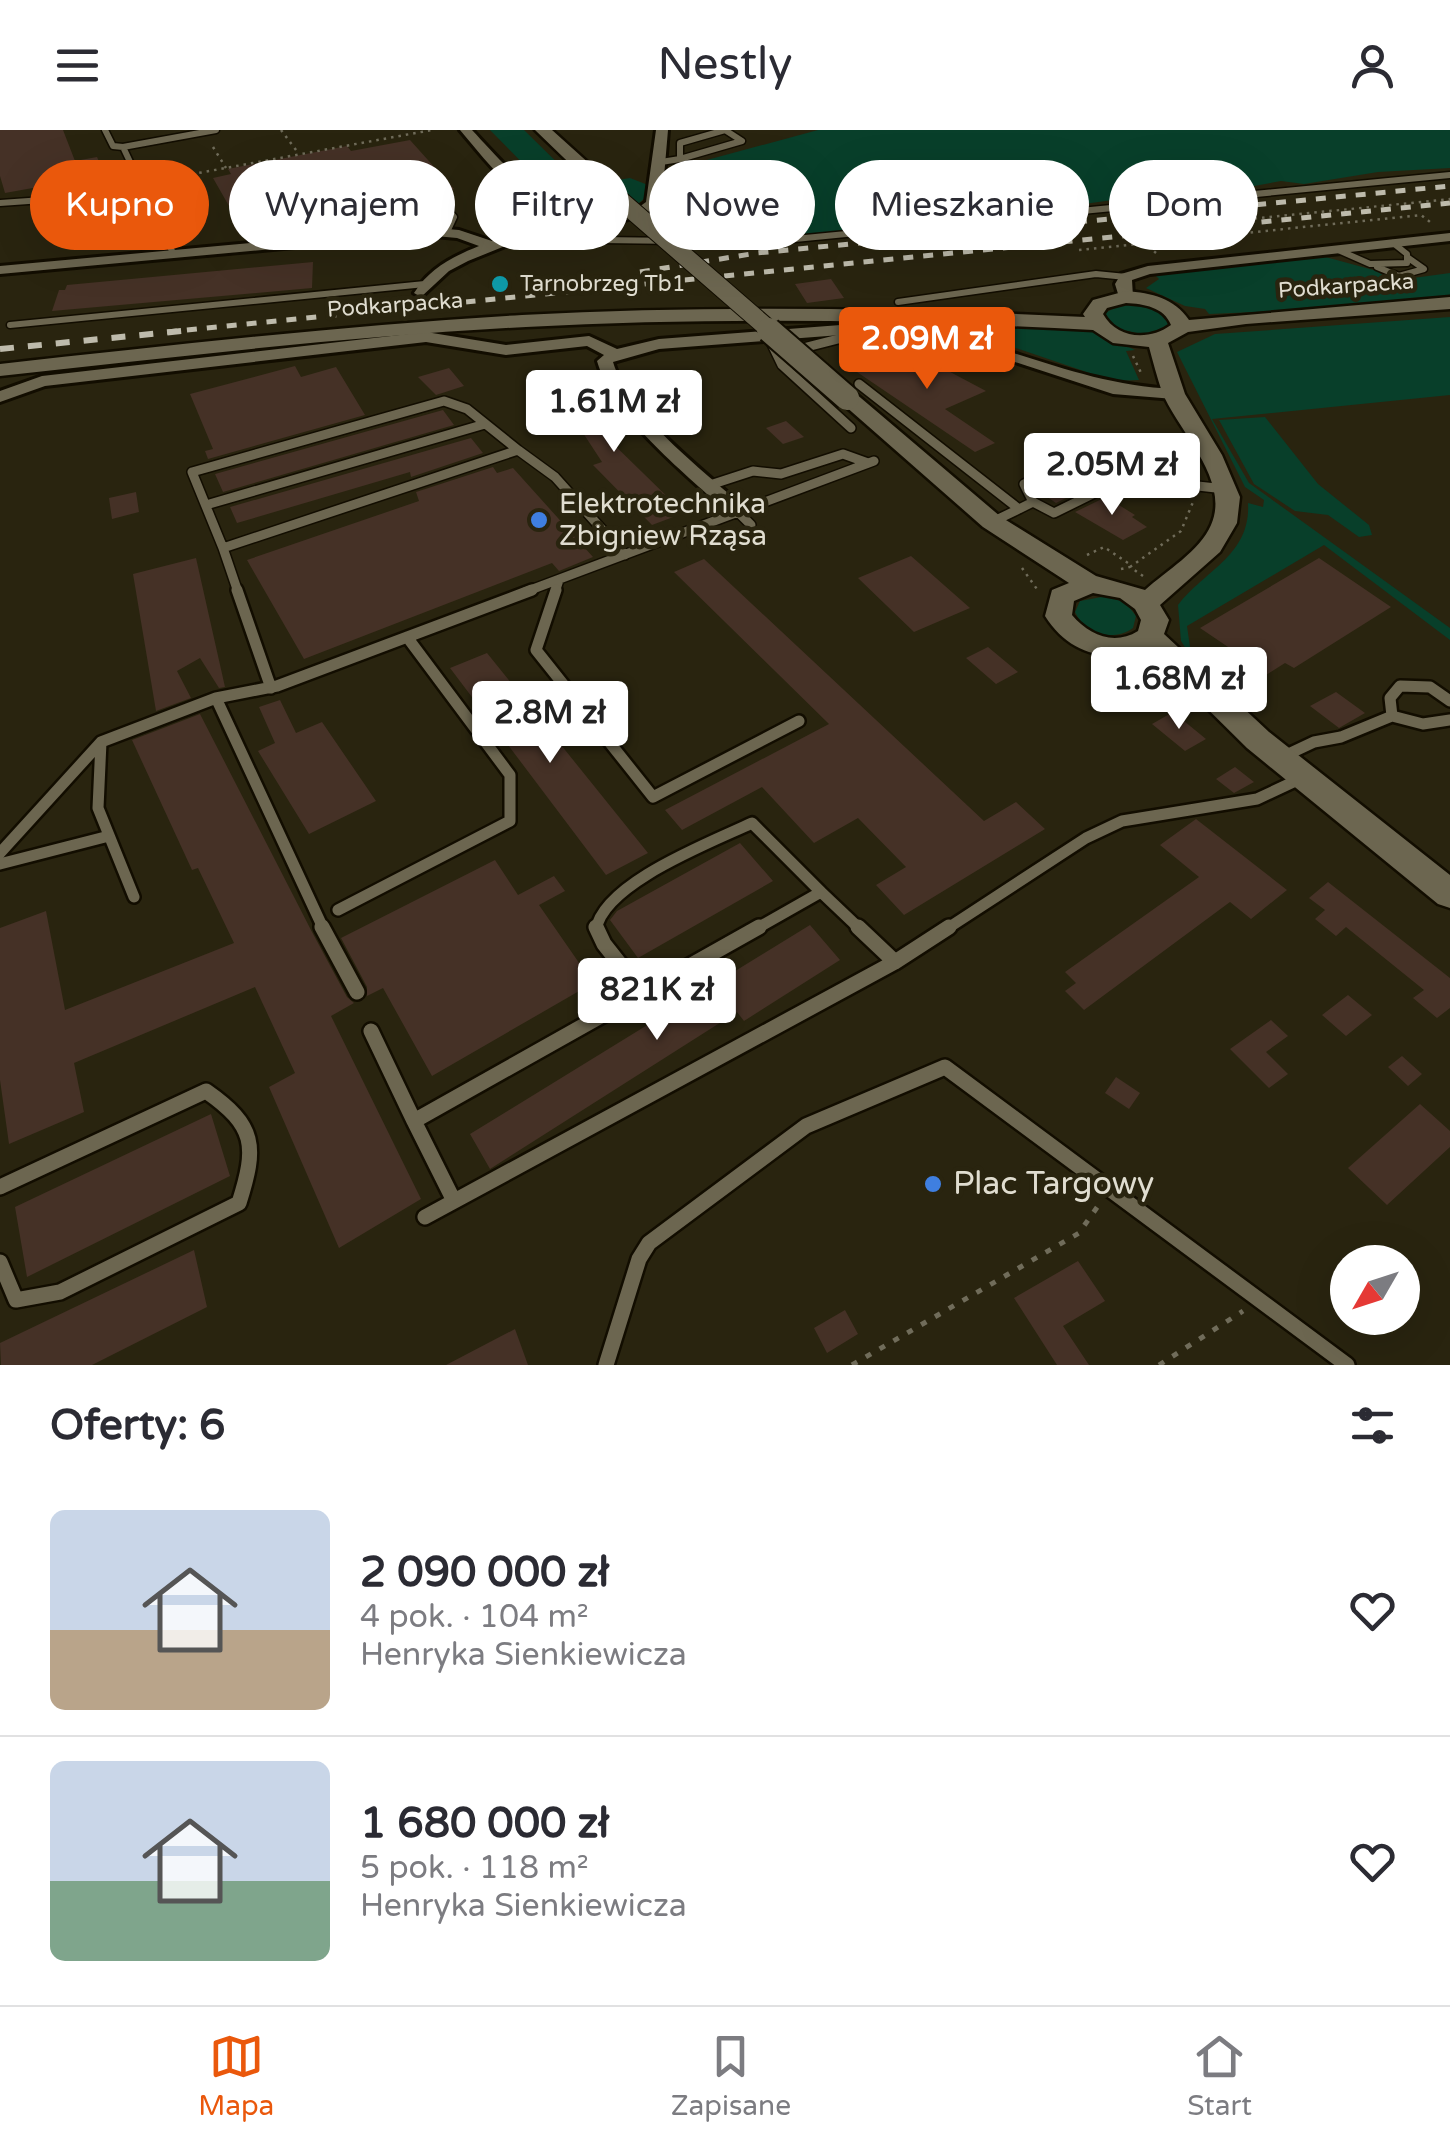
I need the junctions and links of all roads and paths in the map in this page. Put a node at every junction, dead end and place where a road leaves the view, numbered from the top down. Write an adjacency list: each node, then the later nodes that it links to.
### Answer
1 (105, 130): 9 (lane)
2 (216, 130): 8 (lane)
3 (281, 130): 10 (path)
4 (432, 130): 10 (path)
5 (466, 130): 13 (street)
6 (543, 130): 52 (main road, bridge)
7 (662, 130): 14 (street)
8 (204, 132): 9 (lane); 16 (path)
9 (123, 147): 12 (lane)
10 (299, 154): 16 (path)
11 (680, 159): 11 (lane); 15 (lane)
12 (129, 160)
13 (495, 160)
14 (662, 160)
15 (674, 160)
16 (226, 168): 17 (path)
17 (209, 171)
18 (1450, 175): 26 (lane)
19 (1450, 199): 22 (path)
20 (30, 201): 21 (lane)
21 (0, 203)
22 (1258, 218)
23 (1435, 225): 24 (path)
24 (1258, 231)
25 (1450, 237): 27 (street)
26 (629, 240)
27 (1393, 243): 32 (street); 35 (lane)
28 (229, 248): 34 (street)
29 (171, 250): 34 (lane)
30 (489, 250): 39 (street)
31 (1153, 250): 33 (path)
32 (1336, 250): 36 (lane); 38 (street)
33 (1156, 253)
34 (173, 254): 37 (street)
35 (1408, 257): 36 (lane); 36 (lane)
36 (1377, 267)
37 (0, 270)
38 (1126, 287): 40 (lane); 42 (main road); 43 (main road)
39 (422, 288): 44 (lane)
40 (898, 302)
41 (1450, 303): 43 (main road, Podkarpacka)
42 (1096, 316): 47 (main road); 50 (main road, Podkarpacka)
43 (1178, 319): 47 (main road)
44 (10, 325)
45 (852, 327): 46 (street); 49 (lane); 51 (street)
46 (767, 334): 48 (street); 49 (lane)
47 (1148, 341): 51 (main road)
48 (616, 354): 53 (street); 59 (street)
49 (776, 355): 55 (lane)
50 (0, 370)
51 (1169, 383): 60 (main road)
52 (853, 391): 64 (lane); 66 (main road)
53 (0, 397)
54 (485, 424): 56 (lane); 63 (lane); 63 (lane)
55 (851, 428)
56 (518, 450): 68 (lane); 70 (lane)
57 (781, 474): 59 (lane); 61 (lane); 61 (lane)
58 (1125, 478): 60 (lane); 62 (lane); 62 (lane)
59 (710, 486): 65 (street)
60 (1217, 488): 71 (main road); 75 (main road)
61 (797, 489): 65 (lane)
62 (1033, 502): 64 (lane)
63 (206, 505): 68 (lane)
64 (1018, 509): 66 (lane)
65 (737, 511): 67 (lane); 70 (lane)
66 (992, 522): 73 (main road); 74 (main road)
67 (750, 525)
68 (223, 548): 78 (lane)
69 (1104, 548): 71 (path)
70 (625, 555): 72 (lane)
71 (1126, 577): 73 (main road); 75 (main road)
72 (560, 580): 76 (lane); 83 (lane)
73 (1090, 584): 74 (main road)
74 (1061, 596): 77 (main road)
75 (1146, 604): 77 (main road)
76 (407, 638): 78 (lane); 92 (lane)
77 (1140, 655): 85 (main road)
78 (271, 688): 79 (lane)
79 (216, 698): 84 (lane); 94 (lane)
80 (1450, 701): 81 (lane)
81 (1392, 716): 82 (lane); 85 (lane)
82 (1450, 720)
83 (799, 721)
84 (102, 742): 86 (lane); 87 (lane)
85 (1280, 758): 90 (main road); 93 (lane)
86 (108, 836): 88 (lane); 91 (lane)
87 (0, 853)
88 (0, 864)
89 (821, 892): 93 (lane); 95 (lane); 95 (lane)
90 (1450, 894)
91 (134, 897)
92 (338, 910)
93 (895, 962): 100 (lane)
94 (357, 992)
95 (642, 992): 97 (lane)
96 (371, 1031): 97 (lane)
97 (414, 1121): 100 (lane)
98 (0, 1187): 102 (lane)
99 (1110, 1189): 103 (lane); 104 (lane); 105 (path)
100 (454, 1201): 101 (lane)
101 (426, 1217)
102 (0, 1262)
103 (1260, 1300): 106 (path); 107 (lane)
104 (606, 1365)
105 (852, 1365)
106 (1159, 1365)
107 (1347, 1365)

